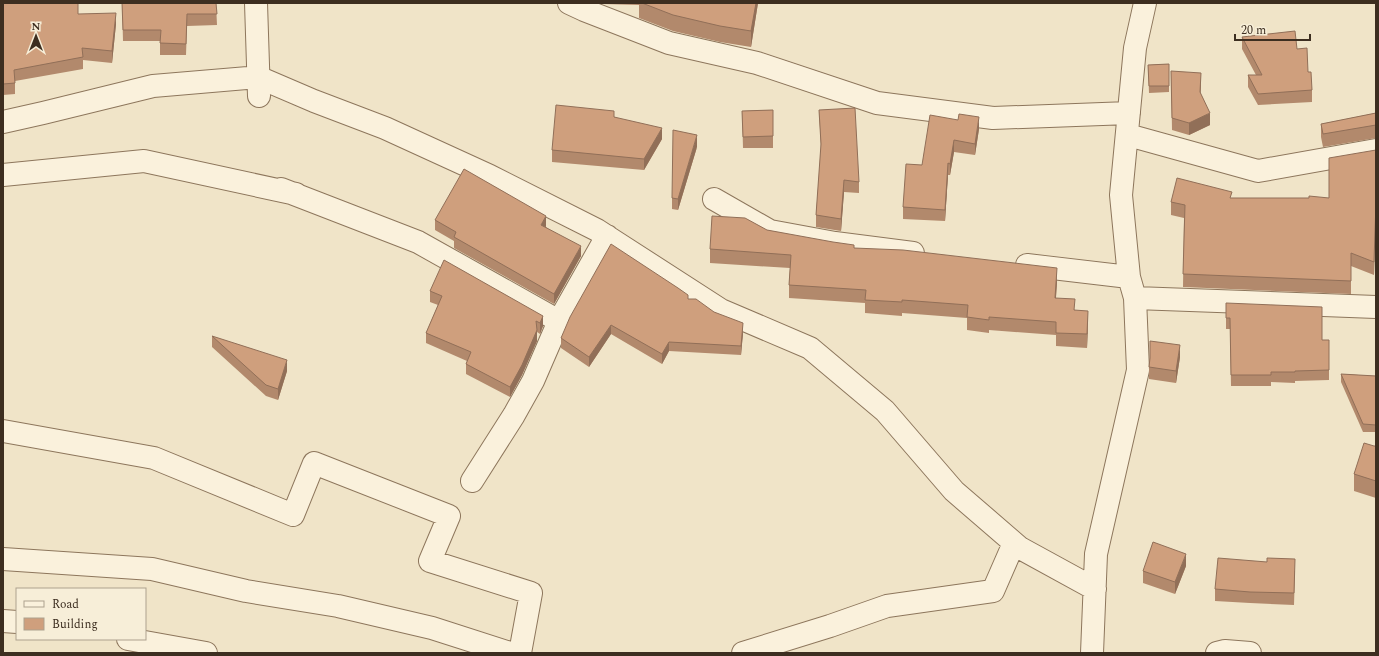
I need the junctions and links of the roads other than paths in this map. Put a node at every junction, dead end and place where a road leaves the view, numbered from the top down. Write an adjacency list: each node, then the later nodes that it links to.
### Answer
1 (256, 3): 4 (street)
2 (569, 3): 5 (street)
3 (1145, 3): 5 (street)
4 (259, 86): 6 (street); 11 (street)
5 (1129, 113): 7 (street)
6 (3, 122)
7 (1128, 135): 8 (street); 14 (street)
8 (1376, 150)
9 (3, 175): 17 (street)
10 (714, 199): 12 (street)
11 (607, 236): 17 (street); 20 (street)
12 (933, 255)
13 (1004, 263): 14 (street)
14 (1129, 277): 15 (street)
15 (1135, 298): 16 (street); 22 (street)
16 (1376, 307)
17 (559, 321): 19 (street)
18 (3, 431): 28 (street)
19 (472, 481)
20 (1014, 543): 22 (street); 29 (street)
21 (3, 559): 27 (street)
22 (1095, 589): 30 (street)
23 (3, 621): 24 (street)
24 (16, 622)
25 (134, 640): 26 (street)
26 (206, 653)
27 (510, 653)
28 (520, 653)
29 (743, 653)
30 (1092, 653)
31 (1217, 653): 32 (street)
32 (1250, 653)

